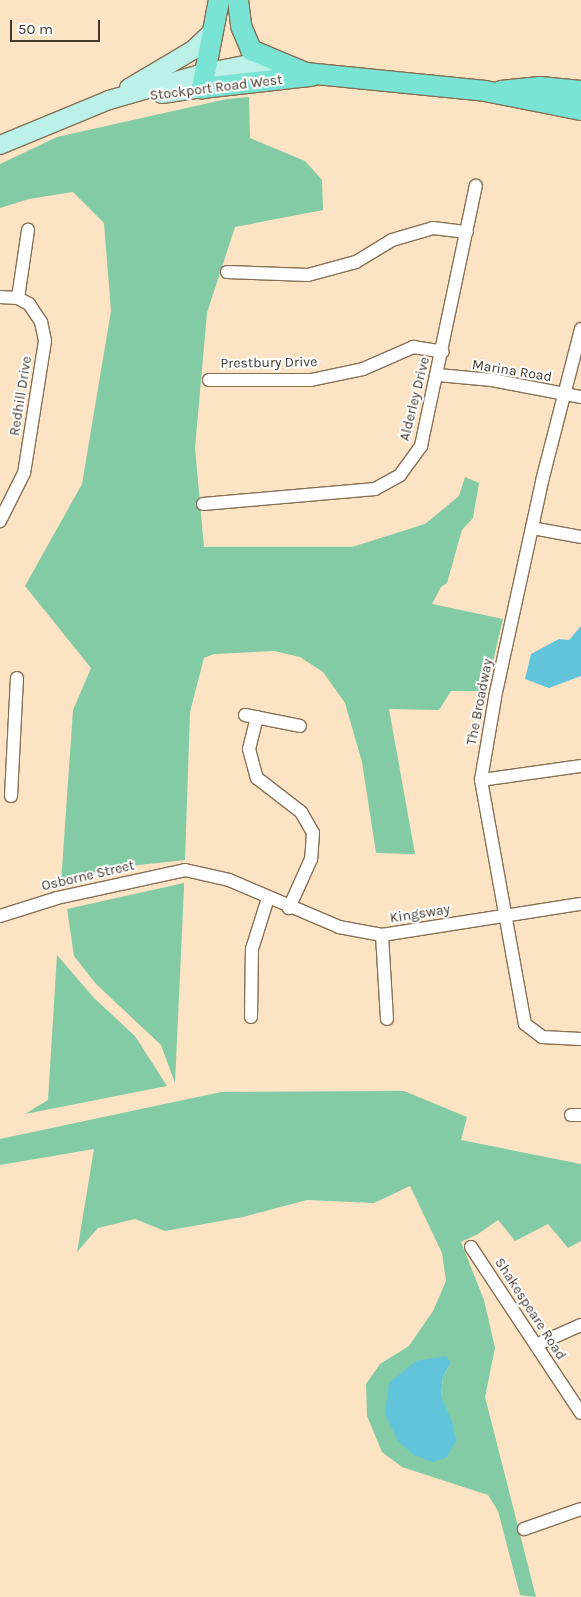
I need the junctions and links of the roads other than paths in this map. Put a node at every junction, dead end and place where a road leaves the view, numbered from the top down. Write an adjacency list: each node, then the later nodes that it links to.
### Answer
1 (219, 0): 4 (main road)
2 (231, 0): 6 (main road)
3 (238, 0): 5 (main road)
4 (211, 33): 6 (main road); 9 (main road, Stockport Road West)
5 (314, 74): 6 (main road, Stockport Road West); 8 (main road, Stockport Road West)
6 (211, 79): 9 (main road, Stockport Road West)
7 (581, 91): 8 (main road, Stockport Road West)
8 (492, 92): 10 (main road, Stockport Road West)
9 (109, 100): 11 (main road, Stockport Road West)
10 (581, 110)
11 (0, 145)
12 (476, 186): 14 (street, Alderley Drive)
13 (28, 230): 17 (street)
14 (467, 232): 15 (street); 19 (street, Alderley Drive)
15 (227, 272)
16 (0, 298): 17 (street)
17 (18, 298): 24 (street, Redhill Drive)
18 (581, 329): 22 (street, The Broadway)
19 (443, 352): 20 (street, Alderley Drive); 21 (street, Prestbury Drive)
20 (438, 376): 22 (street, Marina Road); 25 (street, Alderley Drive)
21 (209, 380)
22 (564, 395): 23 (street, Marina Road); 27 (street, The Broadway)
23 (581, 397)
24 (5, 503): 26 (street, Redhill Drive)
25 (203, 504)
26 (0, 521)
27 (532, 528): 28 (street); 34 (street, The Broadway)
28 (581, 537)
29 (17, 678): 32 (street)
30 (300, 726): 39 (street)
31 (0, 748): 32 (street)
32 (13, 750): 35 (street)
33 (581, 766): 34 (street)
34 (481, 780): 41 (street, The Broadway)
35 (11, 796)
36 (184, 870): 37 (street, Kingsway); 40 (street, Osborne Street)
37 (268, 898): 39 (street, Kingsway); 43 (street)
38 (581, 904): 41 (street, Kingsway)
39 (289, 908): 42 (street, Kingsway)
40 (0, 916)
41 (503, 916): 42 (street, Kingsway); 45 (street, The Broadway)
42 (382, 935): 44 (street)
43 (251, 1017)
44 (387, 1018)
45 (581, 1039)
46 (471, 1247): 48 (street, Shakespeare Road)
47 (581, 1325): 48 (street)
48 (536, 1345): 49 (street, Shakespeare Road)
49 (581, 1413)
50 (581, 1509): 51 (street)
51 (524, 1530)

